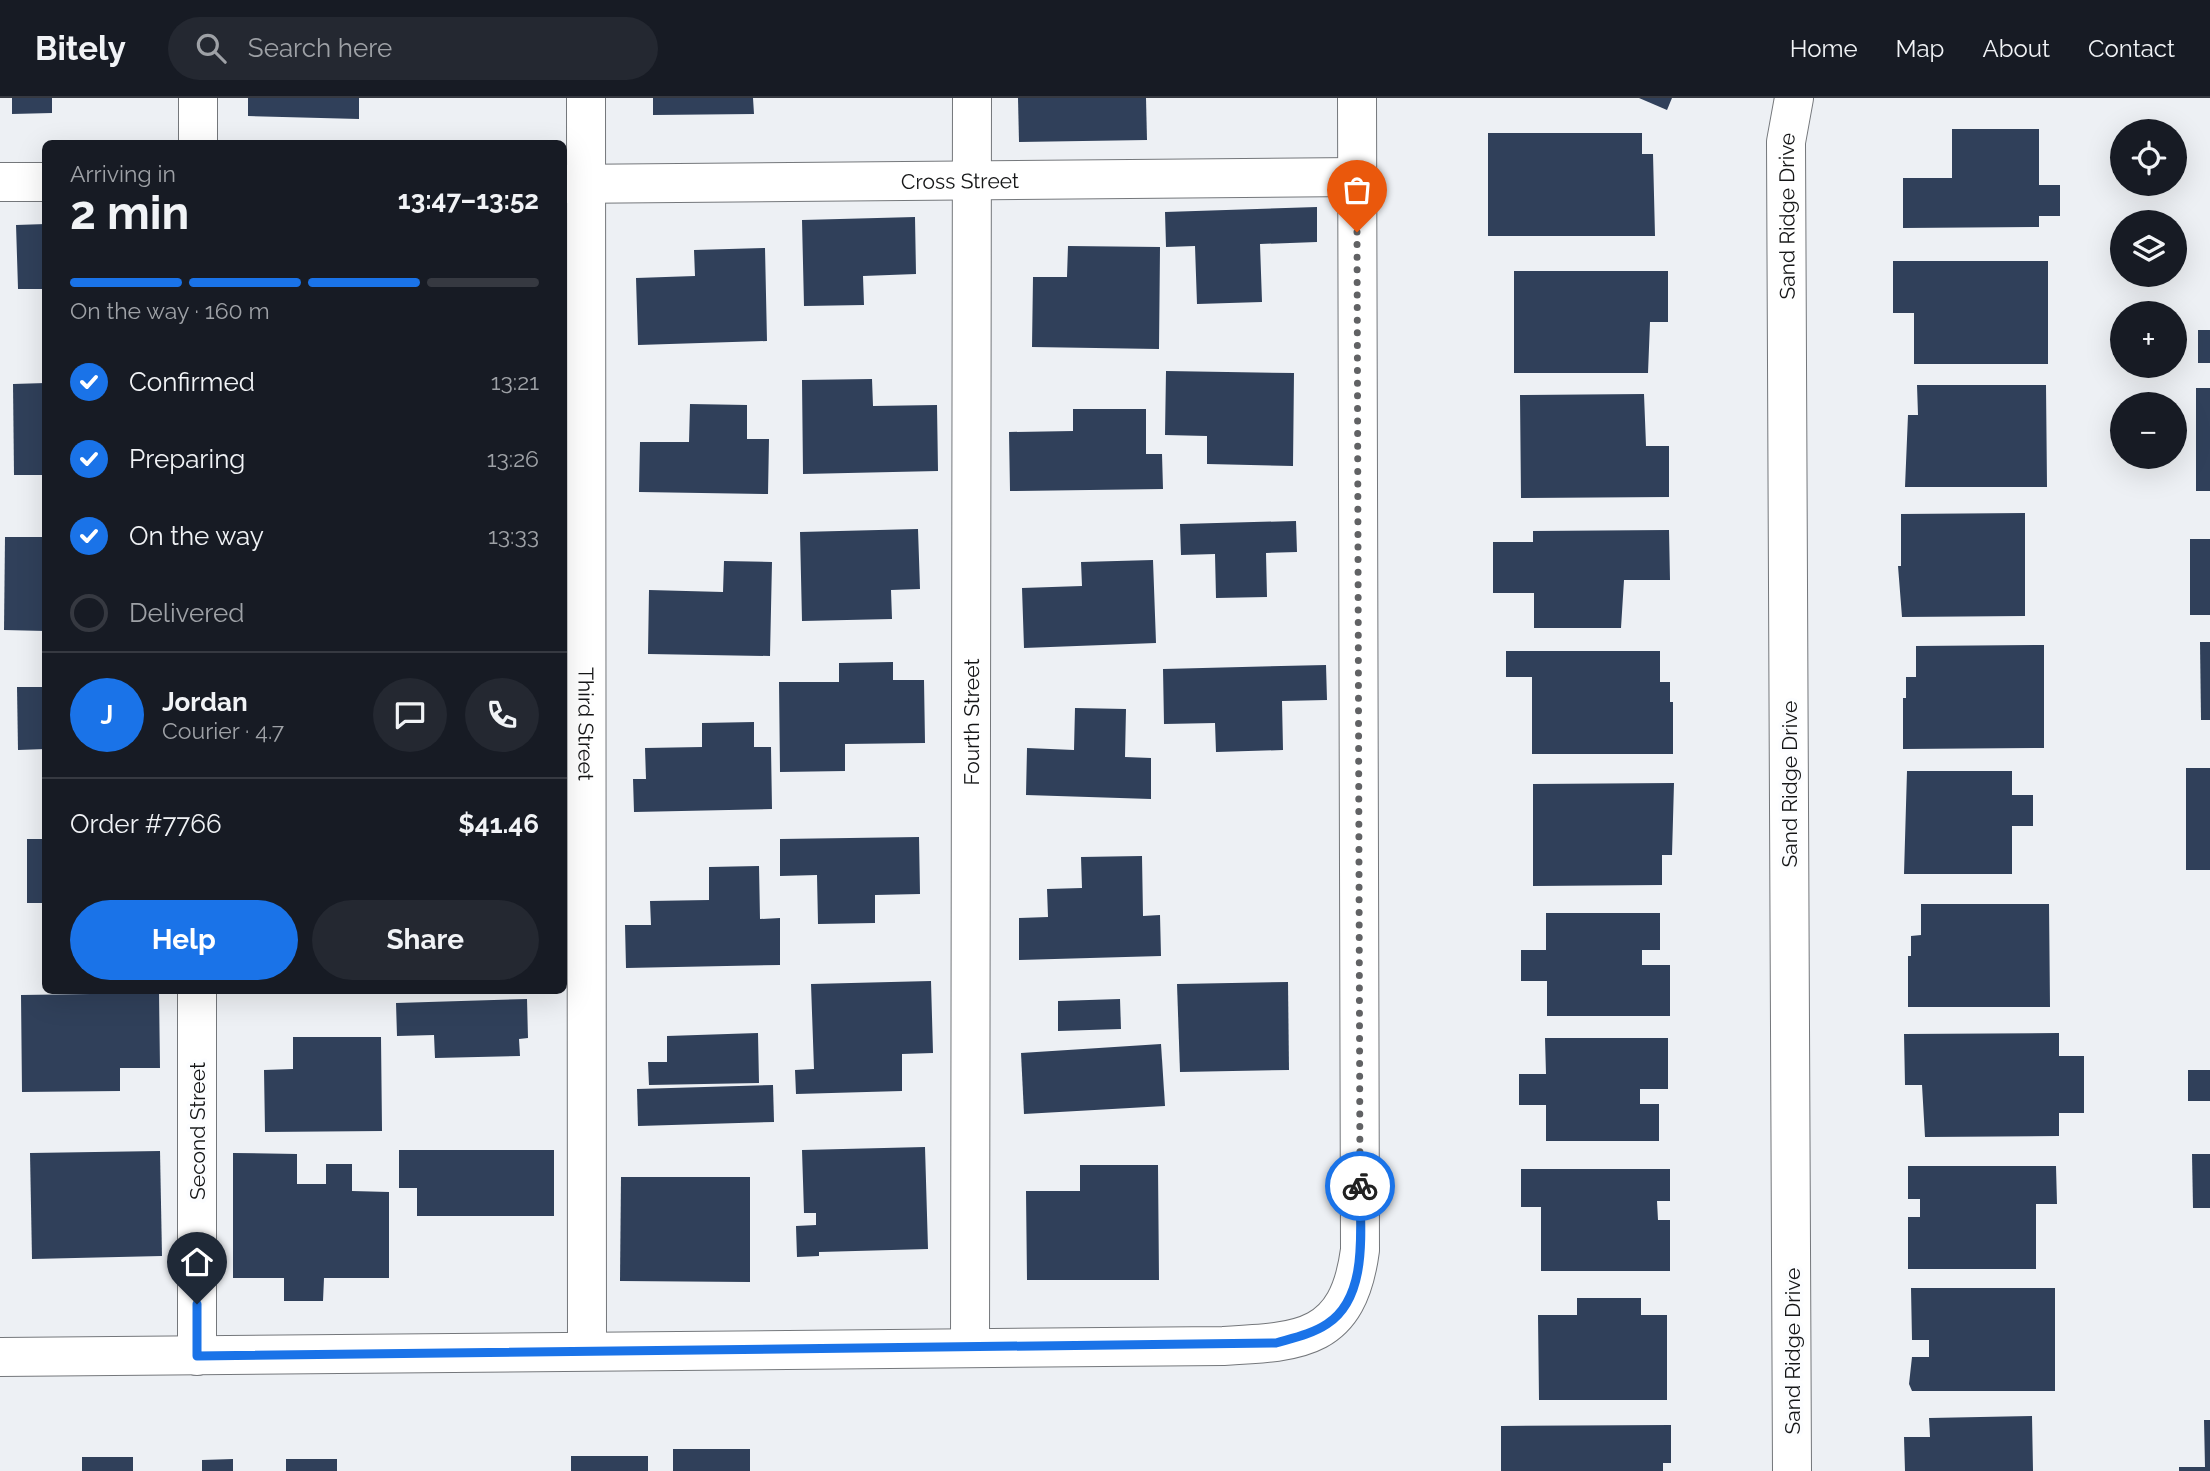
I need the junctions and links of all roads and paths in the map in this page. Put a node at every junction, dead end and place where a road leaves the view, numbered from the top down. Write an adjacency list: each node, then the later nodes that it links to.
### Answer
1 (198, 98): 6 (street)
2 (586, 98): 11 (street, Third Street)
3 (972, 98): 8 (street, Fourth Street)
4 (1357, 98): 7 (street)
5 (1794, 98): 17 (street, Sand Ridge Drive)
6 (198, 140)
7 (1356, 177): 8 (street, Cross Street); 13 (street)
8 (972, 179): 11 (street, Cross Street); 13 (street, Fourth Street)
9 (0, 182): 10 (street)
10 (42, 182)
11 (575, 183): 14 (street, Third Street)
12 (197, 994): 15 (street, Second Street)
13 (970, 1347): 14 (street)
14 (587, 1351): 15 (street)
15 (197, 1356): 16 (street)
16 (0, 1357)
17 (1792, 1471)

